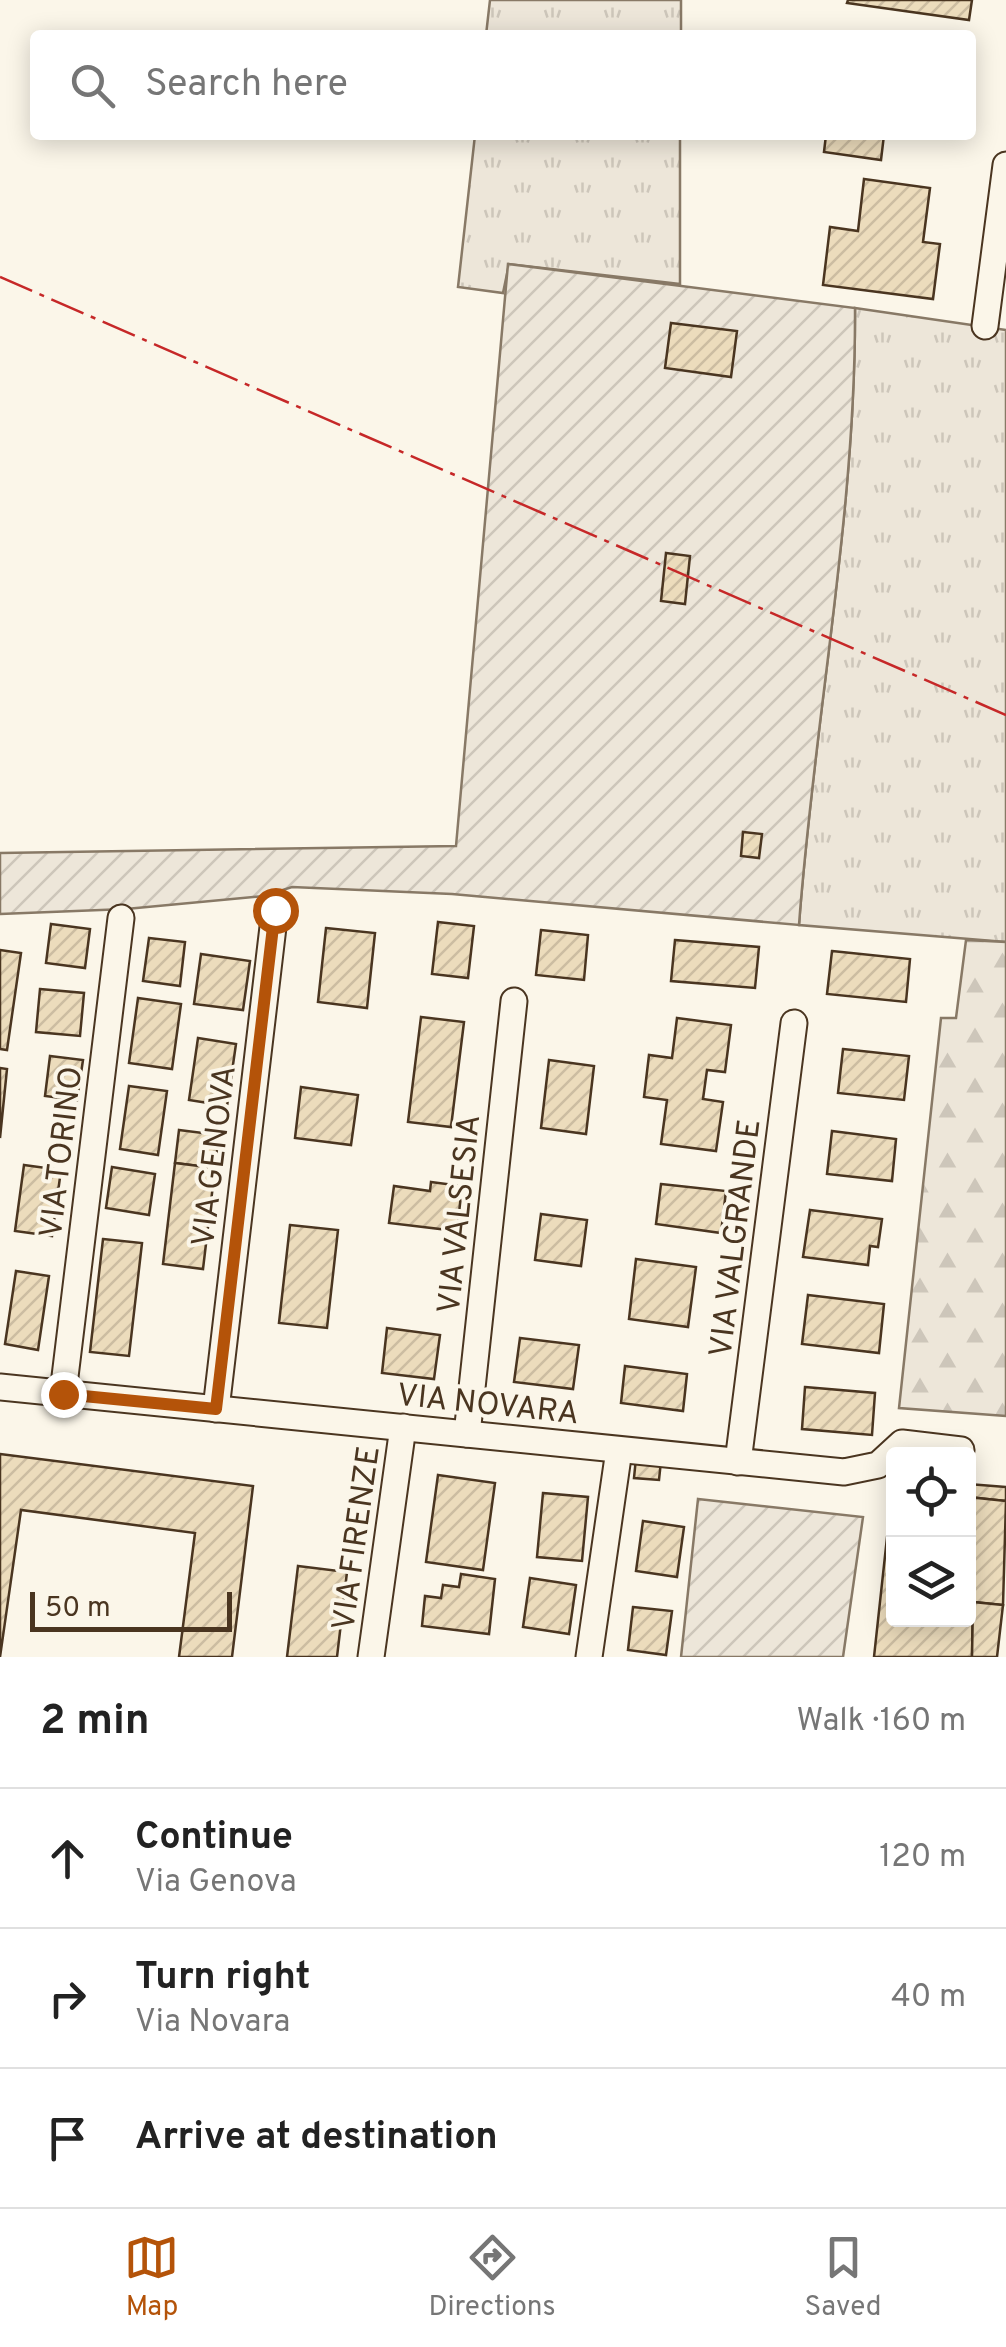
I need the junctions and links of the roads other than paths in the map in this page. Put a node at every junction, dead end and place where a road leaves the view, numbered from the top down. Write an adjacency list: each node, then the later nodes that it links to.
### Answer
1 (1006, 166): 2 (street)
2 (985, 326)
3 (275, 910): 9 (street, VIA GENOVA)
4 (121, 918): 8 (street, VIA TORINO)
5 (514, 1002): 11 (street, VIA VALSESIA)
6 (794, 1023): 16 (street, VIA VALGRANDE)
7 (0, 1387): 8 (street, VIA NOVARA)
8 (63, 1394): 9 (street, VIA NOVARA)
9 (216, 1409): 10 (street, VIA NOVARA)
10 (403, 1427): 11 (street, VIA NOVARA); 17 (street, VIA FIRENZE)
11 (467, 1434): 14 (street, VIA NOVARA)
12 (899, 1447): 13 (street, VIA NOVARA)
13 (931, 1447)
14 (619, 1450): 16 (street, VIA NOVARA); 18 (street)
15 (886, 1458): 16 (street, VIA NOVARA)
16 (738, 1462)
17 (372, 1657)
18 (590, 1657)

